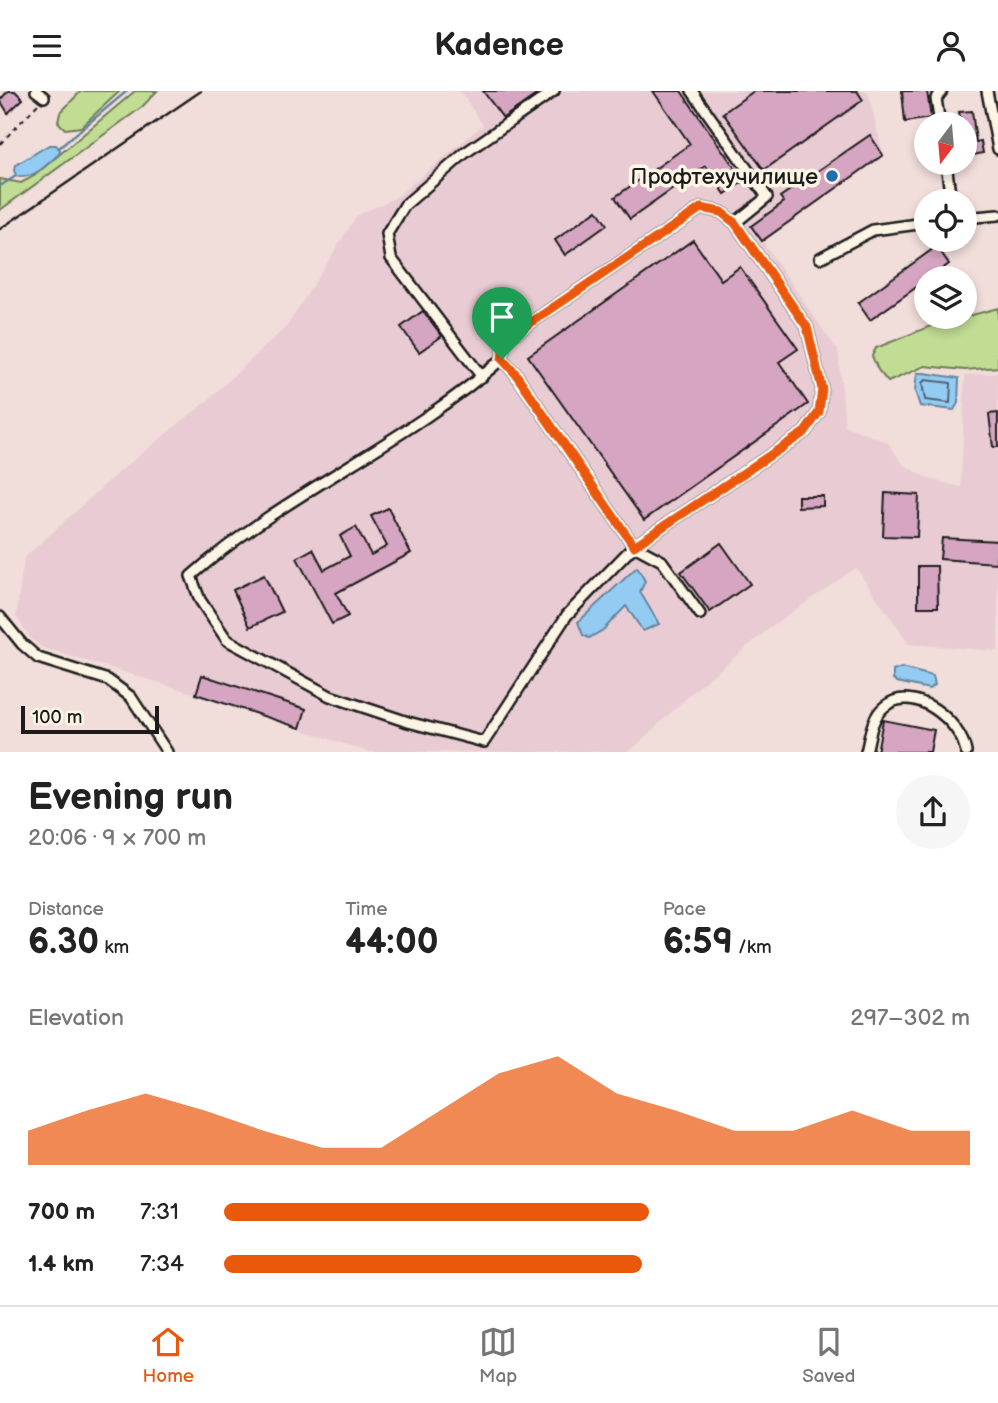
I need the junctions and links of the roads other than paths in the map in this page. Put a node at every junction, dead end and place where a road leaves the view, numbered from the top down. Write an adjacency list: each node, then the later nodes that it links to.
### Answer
1 (554, 91): 13 (street)
2 (692, 91): 9 (street)
3 (942, 91): 5 (street)
4 (987, 91): 6 (street)
5 (938, 112)
6 (998, 149)
7 (998, 215): 8 (street)
8 (977, 217)
9 (735, 223): 12 (street); 14 (street)
10 (914, 225): 11 (street)
11 (820, 258)
12 (502, 359): 13 (street); 14 (street)
13 (482, 377): 14 (street)
14 (634, 546): 15 (street)
15 (700, 614)
16 (0, 617): 17 (street)
17 (167, 752)
18 (866, 752): 19 (street)
19 (966, 752)

